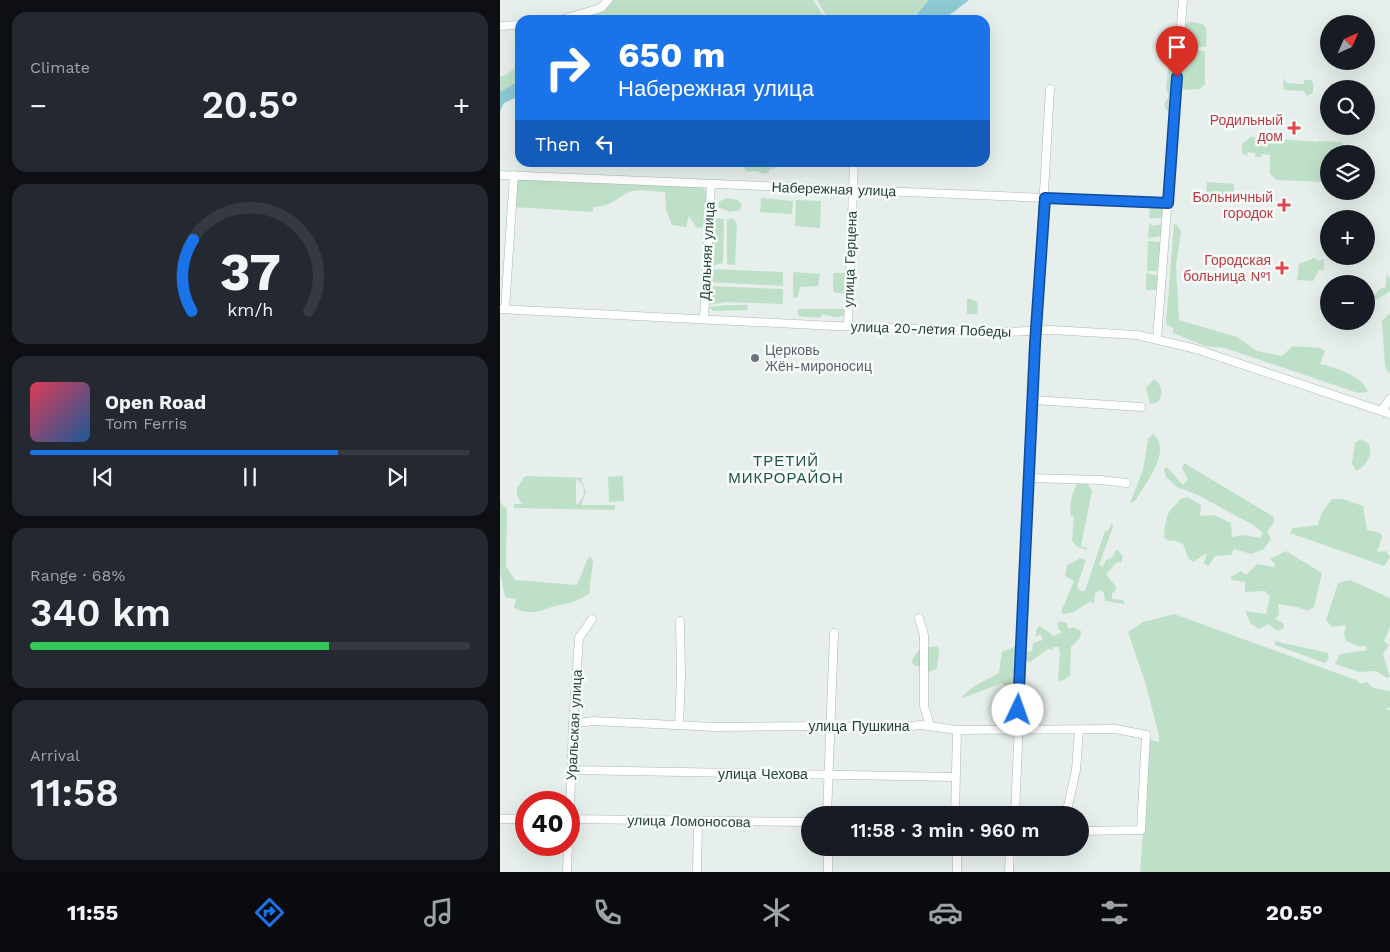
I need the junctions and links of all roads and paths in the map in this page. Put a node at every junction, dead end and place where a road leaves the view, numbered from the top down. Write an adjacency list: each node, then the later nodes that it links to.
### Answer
1 (608, 0): 3 (street)
2 (1183, 0): 13 (street)
3 (577, 15)
4 (515, 25): 5 (street)
5 (500, 26)
6 (1050, 89): 12 (street)
7 (854, 167): 11 (street, улица Герцена)
8 (500, 175): 9 (street, Набережная улица)
9 (514, 176): 10 (street, Набережная улица); 14 (street)
10 (711, 184): 11 (street, Набережная улица); 15 (street, Дальняя улица)
11 (852, 190): 12 (street, Набережная улица); 16 (street, улица Герцена)
12 (1045, 198): 13 (street, Набережная улица); 17 (street)
13 (1168, 203): 18 (street)
14 (502, 309): 15 (street, улица 20-летия Победы)
15 (704, 318): 16 (street, улица 20-летия Победы)
16 (848, 326): 17 (street, улица 20-летия Победы)
17 (1036, 331): 18 (street, улица 20-летия Победы); 20 (street)
18 (1157, 339): 22 (street, улица 20-летия Победы)
19 (1390, 399): 22 (street)
20 (1033, 400): 21 (street); 24 (street)
21 (1141, 407)
22 (1381, 411): 23 (street, улица 20-летия Победы)
23 (1390, 414)
24 (1029, 478): 25 (street); 34 (street)
25 (1126, 483)
26 (919, 618): 30 (street)
27 (592, 619): 31 (street, Уральская улица)
28 (680, 622): 32 (street)
29 (834, 633): 33 (street)
30 (929, 722)
31 (572, 724): 32 (street, улица Пушкина); 37 (street, Уральская улица)
32 (679, 725): 33 (street, улица Пушкина)
33 (829, 726): 35 (street, улица Пушкина); 38 (street)
34 (1018, 729): 35 (street, улица Пушкина); 36 (street, улица Пушкина); 43 (street)
35 (957, 730): 39 (street)
36 (1079, 730): 44 (street); 50 (street, улица Пушкина)
37 (571, 770): 38 (street, улица Чехова); 40 (street, Уральская улица)
38 (828, 775): 39 (street, улица Чехова); 41 (street)
39 (955, 777): 42 (street)
40 (570, 791)
41 (827, 806)
42 (955, 806)
43 (1015, 806)
44 (1068, 806)
45 (500, 819): 46 (street)
46 (515, 819)
47 (580, 819): 48 (street, улица Ломоносова)
48 (698, 822): 49 (street, улица Ломоносова); 56 (street)
49 (801, 822)
50 (1089, 831)
51 (568, 856): 55 (street)
52 (828, 856): 57 (street)
53 (957, 856): 58 (street)
54 (1010, 856): 59 (street)
55 (567, 872)
56 (698, 872)
57 (828, 872)
58 (957, 872)
59 (1009, 872)

